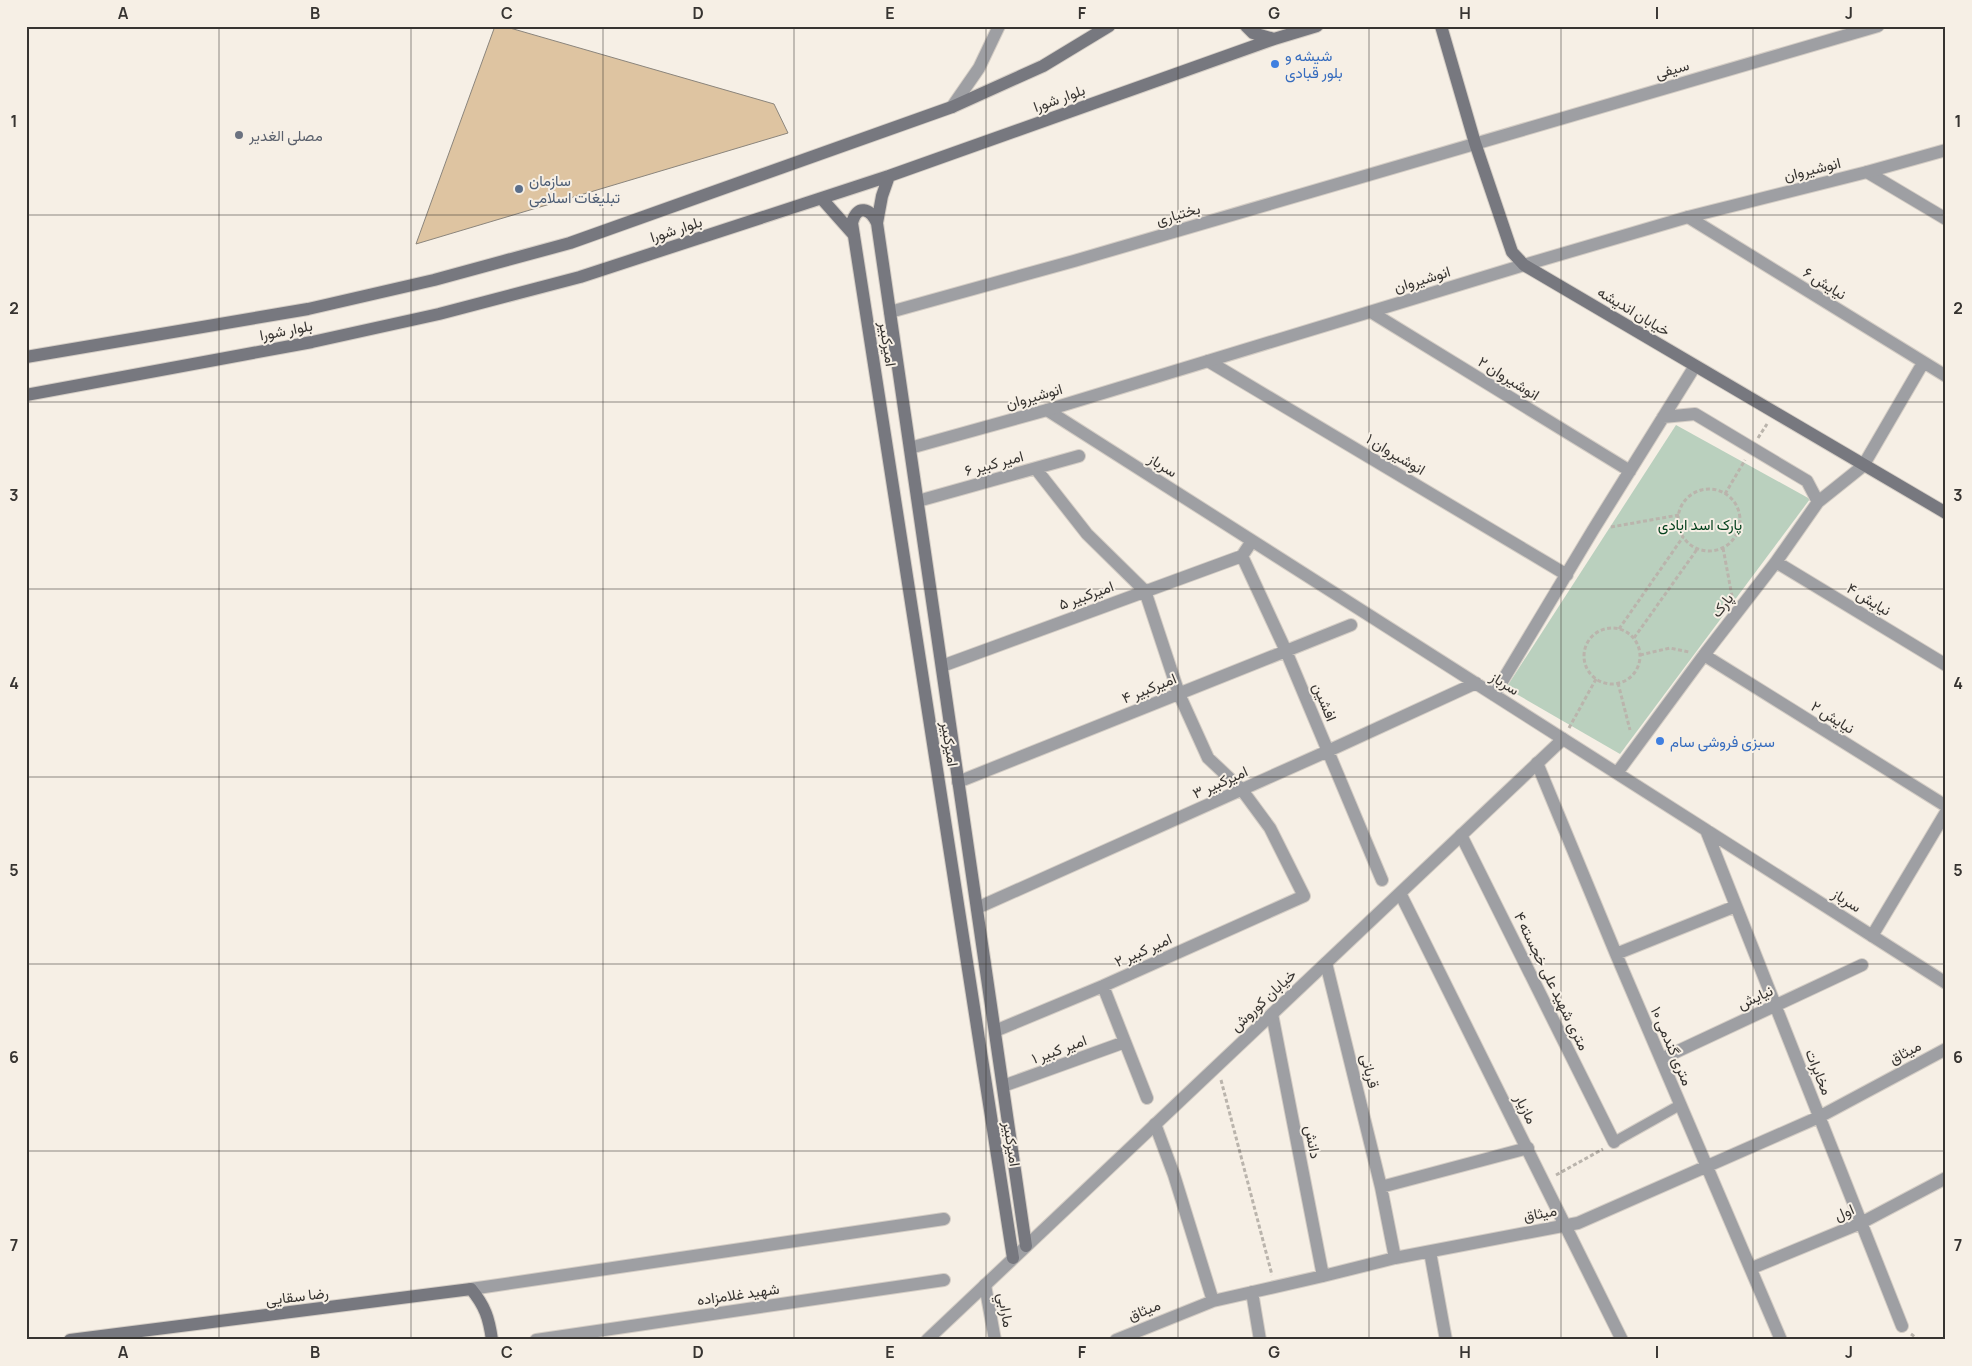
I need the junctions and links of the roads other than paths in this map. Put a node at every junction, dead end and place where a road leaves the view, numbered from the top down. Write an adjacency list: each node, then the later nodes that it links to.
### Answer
1 (999, 26): 8 (street)
2 (1109, 26): 8 (main road, بلوار شورا)
3 (1246, 26): 7 (main road)
4 (1317, 26): 7 (main road, بلوار شورا)
5 (1441, 26): 9 (main road, خیابان اندیشه)
6 (1878, 26): 9 (street, سیفی)
7 (1274, 39): 12 (main road, بلوار شورا)
8 (952, 107): 21 (main road, بلوار شورا)
9 (1475, 143): 18 (main road, خیابان اندیشه); 19 (street, بختیاری)
10 (1946, 150): 11 (street, انوشیروان)
11 (1867, 172): 14 (street, انوشیروان); 15 (street)
12 (889, 176): 13 (main road, بلوار شورا); 16 (main road, امیرکبیر)
13 (822, 199): 17 (main road); 26 (main road, بلوار شورا)
14 (1688, 217): 18 (street, انوشیروان); 23 (street, نیایش ۶)
15 (1946, 219)
16 (877, 223): 17 (main road); 19 (main road, امیرکبیر)
17 (854, 235): 67 (main road, امیرکبیر)
18 (1524, 264): 20 (street, انوشیروان); 24 (main road, خیابان اندیشه)
19 (890, 312): 29 (main road, امیرکبیر)
20 (1371, 312): 22 (street, انوشیروان); 33 (street, انوشیروان ۲)
21 (26, 357)
22 (1208, 361): 27 (street, انوشیروان); 40 (street, انوشیروان ۱)
23 (1923, 363): 25 (street, نیایش ۶); 31 (street)
24 (1695, 366): 28 (street); 31 (main road, خیابان اندیشه)
25 (1944, 370)
26 (26, 395)
27 (1047, 410): 29 (street, انوشیروان); 37 (street, سرباز)
28 (1663, 417): 33 (street); 35 (street)
29 (910, 448): 34 (main road, امیرکبیر)
30 (1079, 456): 32 (street, امیر کبیر ۶)
31 (1863, 466): 35 (street, پارک); 36 (main road, خیابان اندیشه)
32 (1036, 469): 34 (street, امیر کبیر ۶); 41 (street)
33 (1630, 471): 40 (street)
34 (918, 501): 46 (main road, امیرکبیر)
35 (1818, 502): 39 (street, پارک)
36 (1946, 513)
37 (1252, 541): 38 (street); 47 (street, سرباز)
38 (1242, 556): 41 (street, امیرکبیر ۵); 43 (street, افشین)
39 (1776, 562): 44 (street, پارک); 45 (street, نیایش ۴)
40 (1567, 575): 49 (street)
41 (1145, 591): 46 (street, امیرکبیر ۵); 48 (street)
42 (1351, 625): 43 (street, امیرکبیر ۴)
43 (1286, 651): 48 (street, امیرکبیر ۴); 51 (street, افشین)
44 (1704, 655): 53 (street, پارک); 56 (street, نیایش ۲)
45 (1946, 665)
46 (942, 666): 54 (main road, امیرکبیر)
47 (1476, 683): 49 (street, سرباز); 51 (street, امیرکبیر ۳)
48 (1179, 694): 54 (street, امیرکبیر ۴); 55 (street)
49 (1494, 695): 50 (street, سرباز)
50 (1563, 739): 52 (street, خیابان کوروش); 53 (street, سرباز)
51 (1328, 751): 55 (street, امیرکبیر ۳); 60 (street, افشین)
52 (1537, 763): 59 (street, خیابان کوروش); 66 (street, ۱۰ متری گندمی)
53 (1617, 773): 58 (street, سرباز)
54 (958, 782): 63 (main road, امیرکبیر)
55 (1242, 790): 63 (street, امیرکبیر ۳); 71 (street, امیر کبیر ۲)
56 (1946, 806)
57 (1946, 812): 64 (street)
58 (1706, 830): 62 (street, مخابرات); 64 (street, سرباز)
59 (1462, 835): 61 (street, خیابان کوروش); 83 (street, ۴ متری شهید علی خجسته)
60 (1382, 880)
61 (1400, 893): 68 (street, خیابان کوروش); 84 (street, مازیار)
62 (1736, 906): 66 (street); 72 (street, مخابرات)
63 (977, 908): 65 (main road, امیرکبیر)
64 (1872, 936): 70 (street, سرباز)
65 (983, 952): 67 (main road); 74 (main road, امیرکبیر)
66 (1616, 954): 77 (street, ۱۰ متری گندمی)
67 (967, 956): 93 (main road, امیرکبیر)
68 (1326, 963): 73 (street, خیابان کوروش); 87 (street, قربانی)
69 (1862, 965): 72 (street, نیایش)
70 (1946, 983)
71 (1103, 986): 74 (street, امیر کبیر ۲); 75 (street)
72 (1775, 1006): 77 (street, نیایش); 81 (street, مخابرات)
73 (1272, 1014): 82 (street, خیابان کوروش); 96 (street, دانش)
74 (995, 1031): 78 (main road, امیرکبیر)
75 (1125, 1042): 78 (street, امیر کبیر ۱); 79 (street)
76 (1946, 1049): 81 (street, میثاق)
77 (1661, 1060): 80 (street, ۱۰ متری گندمی)
78 (1003, 1086): 91 (main road, امیرکبیر)
79 (1147, 1098)
80 (1680, 1105): 83 (lane); 85 (street, ۱۰ متری گندمی)
81 (1819, 1116): 85 (street, میثاق); 89 (street, مخابرات)
82 (1155, 1124): 91 (street, خیابان کوروش); 101 (street)
83 (1614, 1142)
84 (1528, 1148): 87 (street); 90 (street, مازیار)
85 (1707, 1166): 90 (street, میثاق); 95 (street, ۱۰ متری گندمی)
86 (1946, 1178): 89 (street, اول)
87 (1381, 1187): 94 (street, قربانی)
88 (944, 1219): 99 (street)
89 (1861, 1223): 95 (street, اول); 102 (street, مخابرات)
90 (1565, 1225): 92 (street, میثاق); 111 (street, مازیار)
91 (1026, 1246): 93 (street, خیابان کوروش)
92 (1430, 1252): 94 (street, میثاق); 110 (street)
93 (1014, 1258): 98 (street, خیابان کوروش)
94 (1395, 1258): 96 (street, میثاق)
95 (1752, 1268): 112 (street, ۱۰ متری گندمی)
96 (1324, 1276): 100 (street, میثاق)
97 (944, 1280): 105 (street, شهید غلامزاده)
98 (985, 1285): 106 (street, خیابان کوروش); 107 (street, مارابي)
99 (471, 1289): 103 (main road, رضا سقایی); 104 (main road)
100 (1252, 1292): 101 (street, میثاق); 109 (street)
101 (1213, 1301): 108 (street, میثاق)
102 (1902, 1326)
103 (70, 1340)
104 (492, 1340)
105 (536, 1340)
106 (927, 1340)
107 (995, 1340)
108 (1116, 1340)
109 (1260, 1340)
110 (1446, 1340)
111 (1622, 1340)
112 (1781, 1340)

